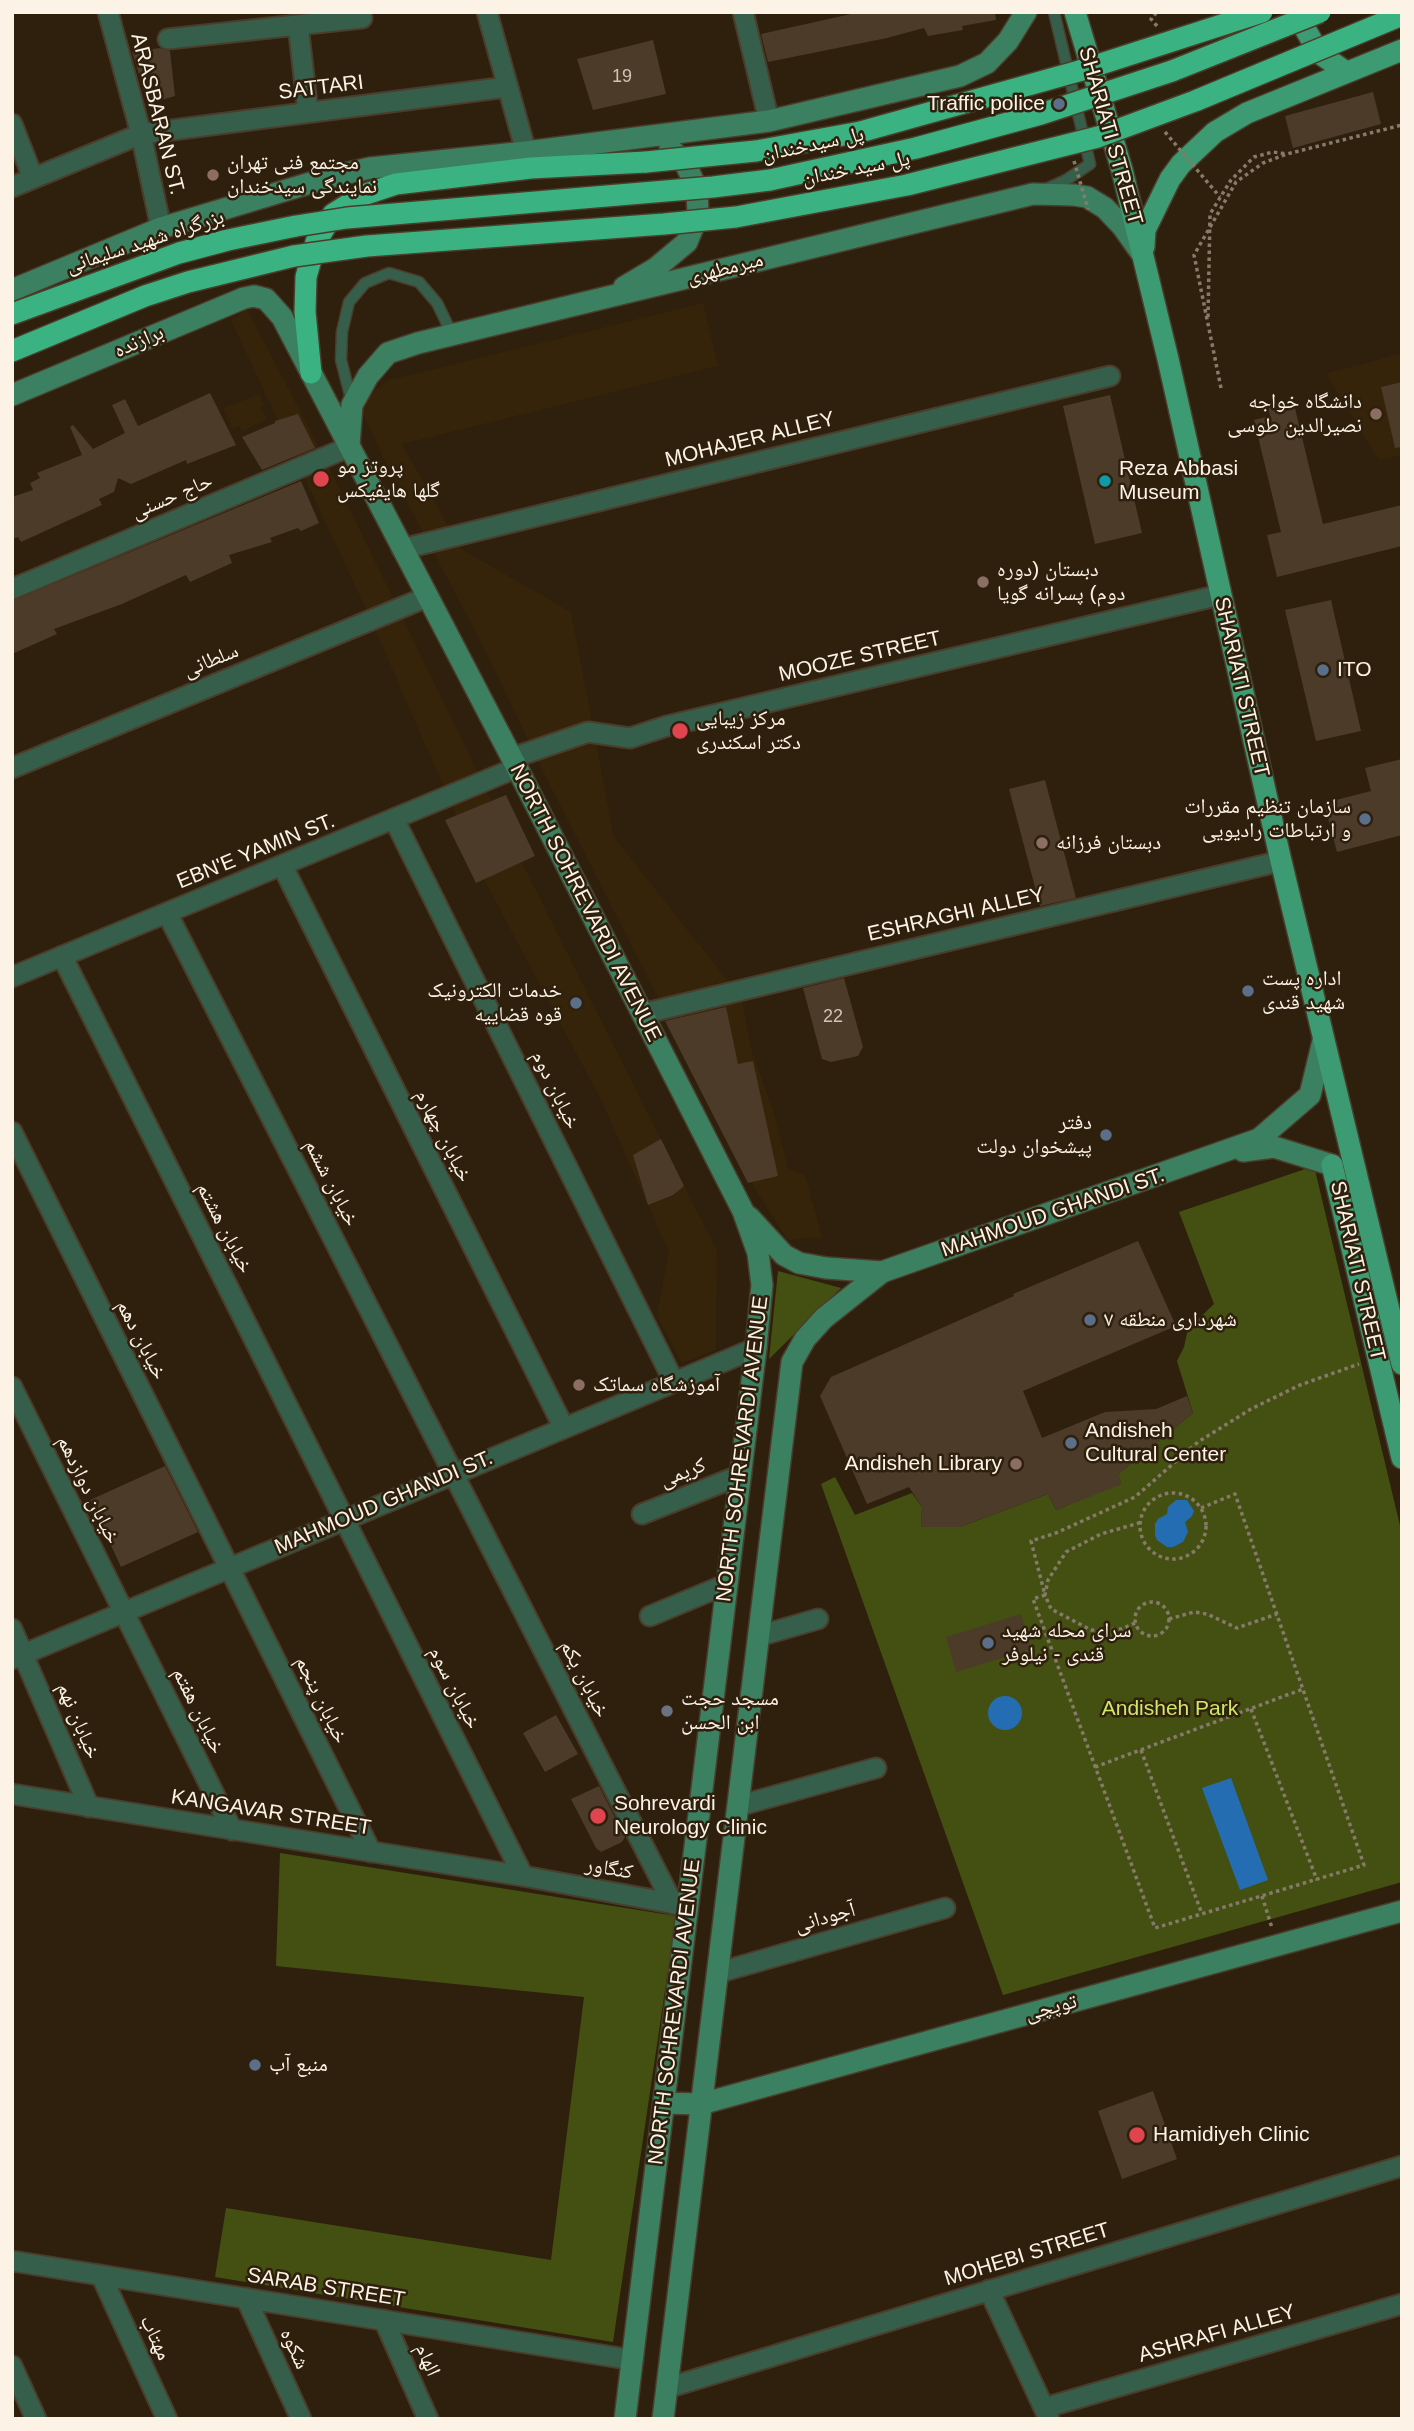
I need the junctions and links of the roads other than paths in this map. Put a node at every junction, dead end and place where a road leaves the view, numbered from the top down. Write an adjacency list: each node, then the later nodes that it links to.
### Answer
1 (108, 12): 20 (street, ARASBARAN ST.)
2 (487, 12): 16 (street)
3 (743, 12): 18 (street)
4 (1026, 12): 18 (main road)
5 (1054, 12): 25 (lane)
6 (1075, 12): 28 (main road, SHARIATI STREET)
7 (1262, 12): 35 (highway, bridge)
8 (1302, 12): 15 (main road)
9 (1320, 12): 26 (highway, پل سیدخندان, bridge)
10 (1402, 15): 34 (highway, پل سید خندان, bridge)
11 (362, 18): 12 (street)
12 (298, 25): 13 (street); 17 (street)
13 (168, 39)
14 (1402, 50): 15 (main road)
15 (1346, 72): 28 (main road)
16 (507, 87): 17 (street, SATTARI); 22 (street)
17 (308, 112): 20 (street, SATTARI)
18 (769, 121): 21 (main road)
19 (12, 124): 23 (street)
20 (141, 134): 23 (street, SATTARI); 27 (street, ARASBARAN ST.)
21 (640, 137): 22 (main road); 30 (main road)
22 (526, 152): 27 (main road)
23 (33, 178): 24 (street, SATTARI)
24 (12, 187)
25 (1033, 194): 28 (main road, میرمطهری); 30 (main road, میرمطهری)
26 (296, 226): 32 (highway, بزرگراه شهید سلیمانی)
27 (162, 228): 29 (main road)
28 (1143, 256): 42 (main road, SHARIATI STREET)
29 (12, 290)
30 (606, 298): 33 (main road, میرمطهری)
31 (266, 299): 35 (main road, NORTH SOHREVARDI AVENUE); 37 (main road, برازنده)
32 (12, 314)
33 (452, 335): 38 (main road, میرمطهری); 38 (lane)
34 (12, 351)
35 (311, 373): 39 (main road, NORTH SOHREVARDI AVENUE)
36 (1110, 376): 40 (street, MOHAJER ALLEY)
37 (12, 395)
38 (352, 405): 39 (main road, میرمطهری)
39 (349, 447): 40 (main road, NORTH SOHREVARDI AVENUE); 41 (street, حاج حسنی)
40 (402, 549): 43 (main road, NORTH SOHREVARDI AVENUE)
41 (12, 589)
42 (1220, 594): 44 (street, MOOZE STREET); 47 (main road, SHARIATI STREET)
43 (427, 597): 44 (main road, NORTH SOHREVARDI AVENUE); 45 (street, سلطانی)
44 (514, 763): 46 (street, EBN'E YAMIN ST.); 52 (main road, NORTH SOHREVARDI AVENUE)
45 (12, 768)
46 (394, 819): 48 (street, EBN'E YAMIN ST.); 62 (street, خیابان دوم)
47 (1281, 861): 52 (street, ESHRAGHI ALLEY); 53 (main road, SHARIATI STREET)
48 (282, 865): 49 (street, EBN'E YAMIN ST.); 64 (street, خیابان چهارم)
49 (167, 913): 50 (street, EBN'E YAMIN ST.); 66 (street, خیابان ششم)
50 (62, 956): 51 (street, EBN'E YAMIN ST.); 69 (street, خیابان هشتم)
51 (12, 977)
52 (642, 1014): 57 (main road, NORTH SOHREVARDI AVENUE)
53 (1324, 1041): 55 (main road, MAHMOUD GHANDI ST.); 61 (main road, SHARIATI STREET)
54 (12, 1132): 70 (street, خیابان دهم)
55 (1224, 1153): 56 (main road, MAHMOUD GHANDI ST.); 58 (main road, MAHMOUD GHANDI ST.)
56 (1332, 1165): 65 (main road, SHARIATI STREET)
57 (743, 1211): 58 (main road, MAHMOUD GHANDI ST.); 59 (main road, NORTH SOHREVARDI AVENUE)
58 (882, 1272): 60 (main road, MAHMOUD GHANDI ST.)
59 (756, 1348): 62 (street, MAHMOUD GHANDI ST.); 67 (main road, NORTH SOHREVARDI AVENUE)
60 (792, 1362): 76 (main road, NORTH SOHREVARDI AVENUE)
61 (1402, 1364)
62 (674, 1382): 64 (street, MAHMOUD GHANDI ST.)
63 (12, 1387): 72 (street, خیابان دوازدهم)
64 (564, 1428): 66 (street, MAHMOUD GHANDI ST.)
65 (1402, 1458)
66 (454, 1474): 69 (street, MAHMOUD GHANDI ST.); 85 (street, خیابان یکم)
67 (741, 1475): 68 (street, کریمی); 71 (main road, NORTH SOHREVARDI AVENUE)
68 (642, 1514)
69 (345, 1520): 70 (street, MAHMOUD GHANDI ST.); 84 (street, خیابان سوم)
70 (230, 1568): 72 (street, MAHMOUD GHANDI ST.); 83 (street, خیابان پنجم)
71 (727, 1584): 73 (street); 85 (main road, NORTH SOHREVARDI AVENUE)
72 (124, 1612): 77 (street, MAHMOUD GHANDI ST.); 82 (street, خیابان هفتم)
73 (650, 1616)
74 (818, 1619): 76 (street)
75 (12, 1629): 77 (street, خیابان نهم)
76 (759, 1636): 80 (main road, NORTH SOHREVARDI AVENUE)
77 (18, 1656): 81 (street, خیابان نهم)
78 (876, 1768): 80 (street)
79 (12, 1794): 81 (street, KANGAVAR STREET)
80 (738, 1806): 88 (main road, NORTH SOHREVARDI AVENUE)
81 (89, 1807): 82 (street, KANGAVAR STREET)
82 (232, 1830): 83 (street, KANGAVAR STREET)
83 (372, 1852): 84 (street, KANGAVAR STREET)
84 (523, 1876): 85 (street, کنگاور)
85 (681, 1905): 89 (main road, NORTH SOHREVARDI AVENUE)
86 (945, 1908): 88 (street, آجودانی)
87 (1402, 1911): 90 (main road, توپچی)
88 (717, 1973): 90 (main road, NORTH SOHREVARDI AVENUE)
89 (664, 2103): 90 (main road, توپچی); 98 (main road, NORTH SOHREVARDI AVENUE)
90 (701, 2104): 101 (main road, NORTH SOHREVARDI AVENUE)
91 (1402, 2166): 94 (street, MOHEBI STREET)
92 (12, 2261): 93 (street, SARAB STREET)
93 (101, 2275): 95 (street, SARAB STREET); 104 (street, مهتاب)
94 (989, 2290): 101 (street, MOHEBI STREET); 102 (street)
95 (246, 2298): 97 (street, SARAB STREET); 105 (street, شکوه)
96 (1402, 2304): 102 (street, ASHRAFI ALLEY)
97 (384, 2320): 98 (street, SARAB STREET); 106 (street, الهام)
98 (633, 2360): 100 (main road, NORTH SOHREVARDI AVENUE)
99 (12, 2366): 103 (street)
100 (630, 2383): 101 (main road); 107 (main road, NORTH SOHREVARDI AVENUE)
101 (667, 2388): 108 (main road, NORTH SOHREVARDI AVENUE)
102 (1047, 2413)
103 (36, 2419)
104 (167, 2419)
105 (301, 2419)
106 (428, 2419)
107 (625, 2419)
108 (663, 2419)

